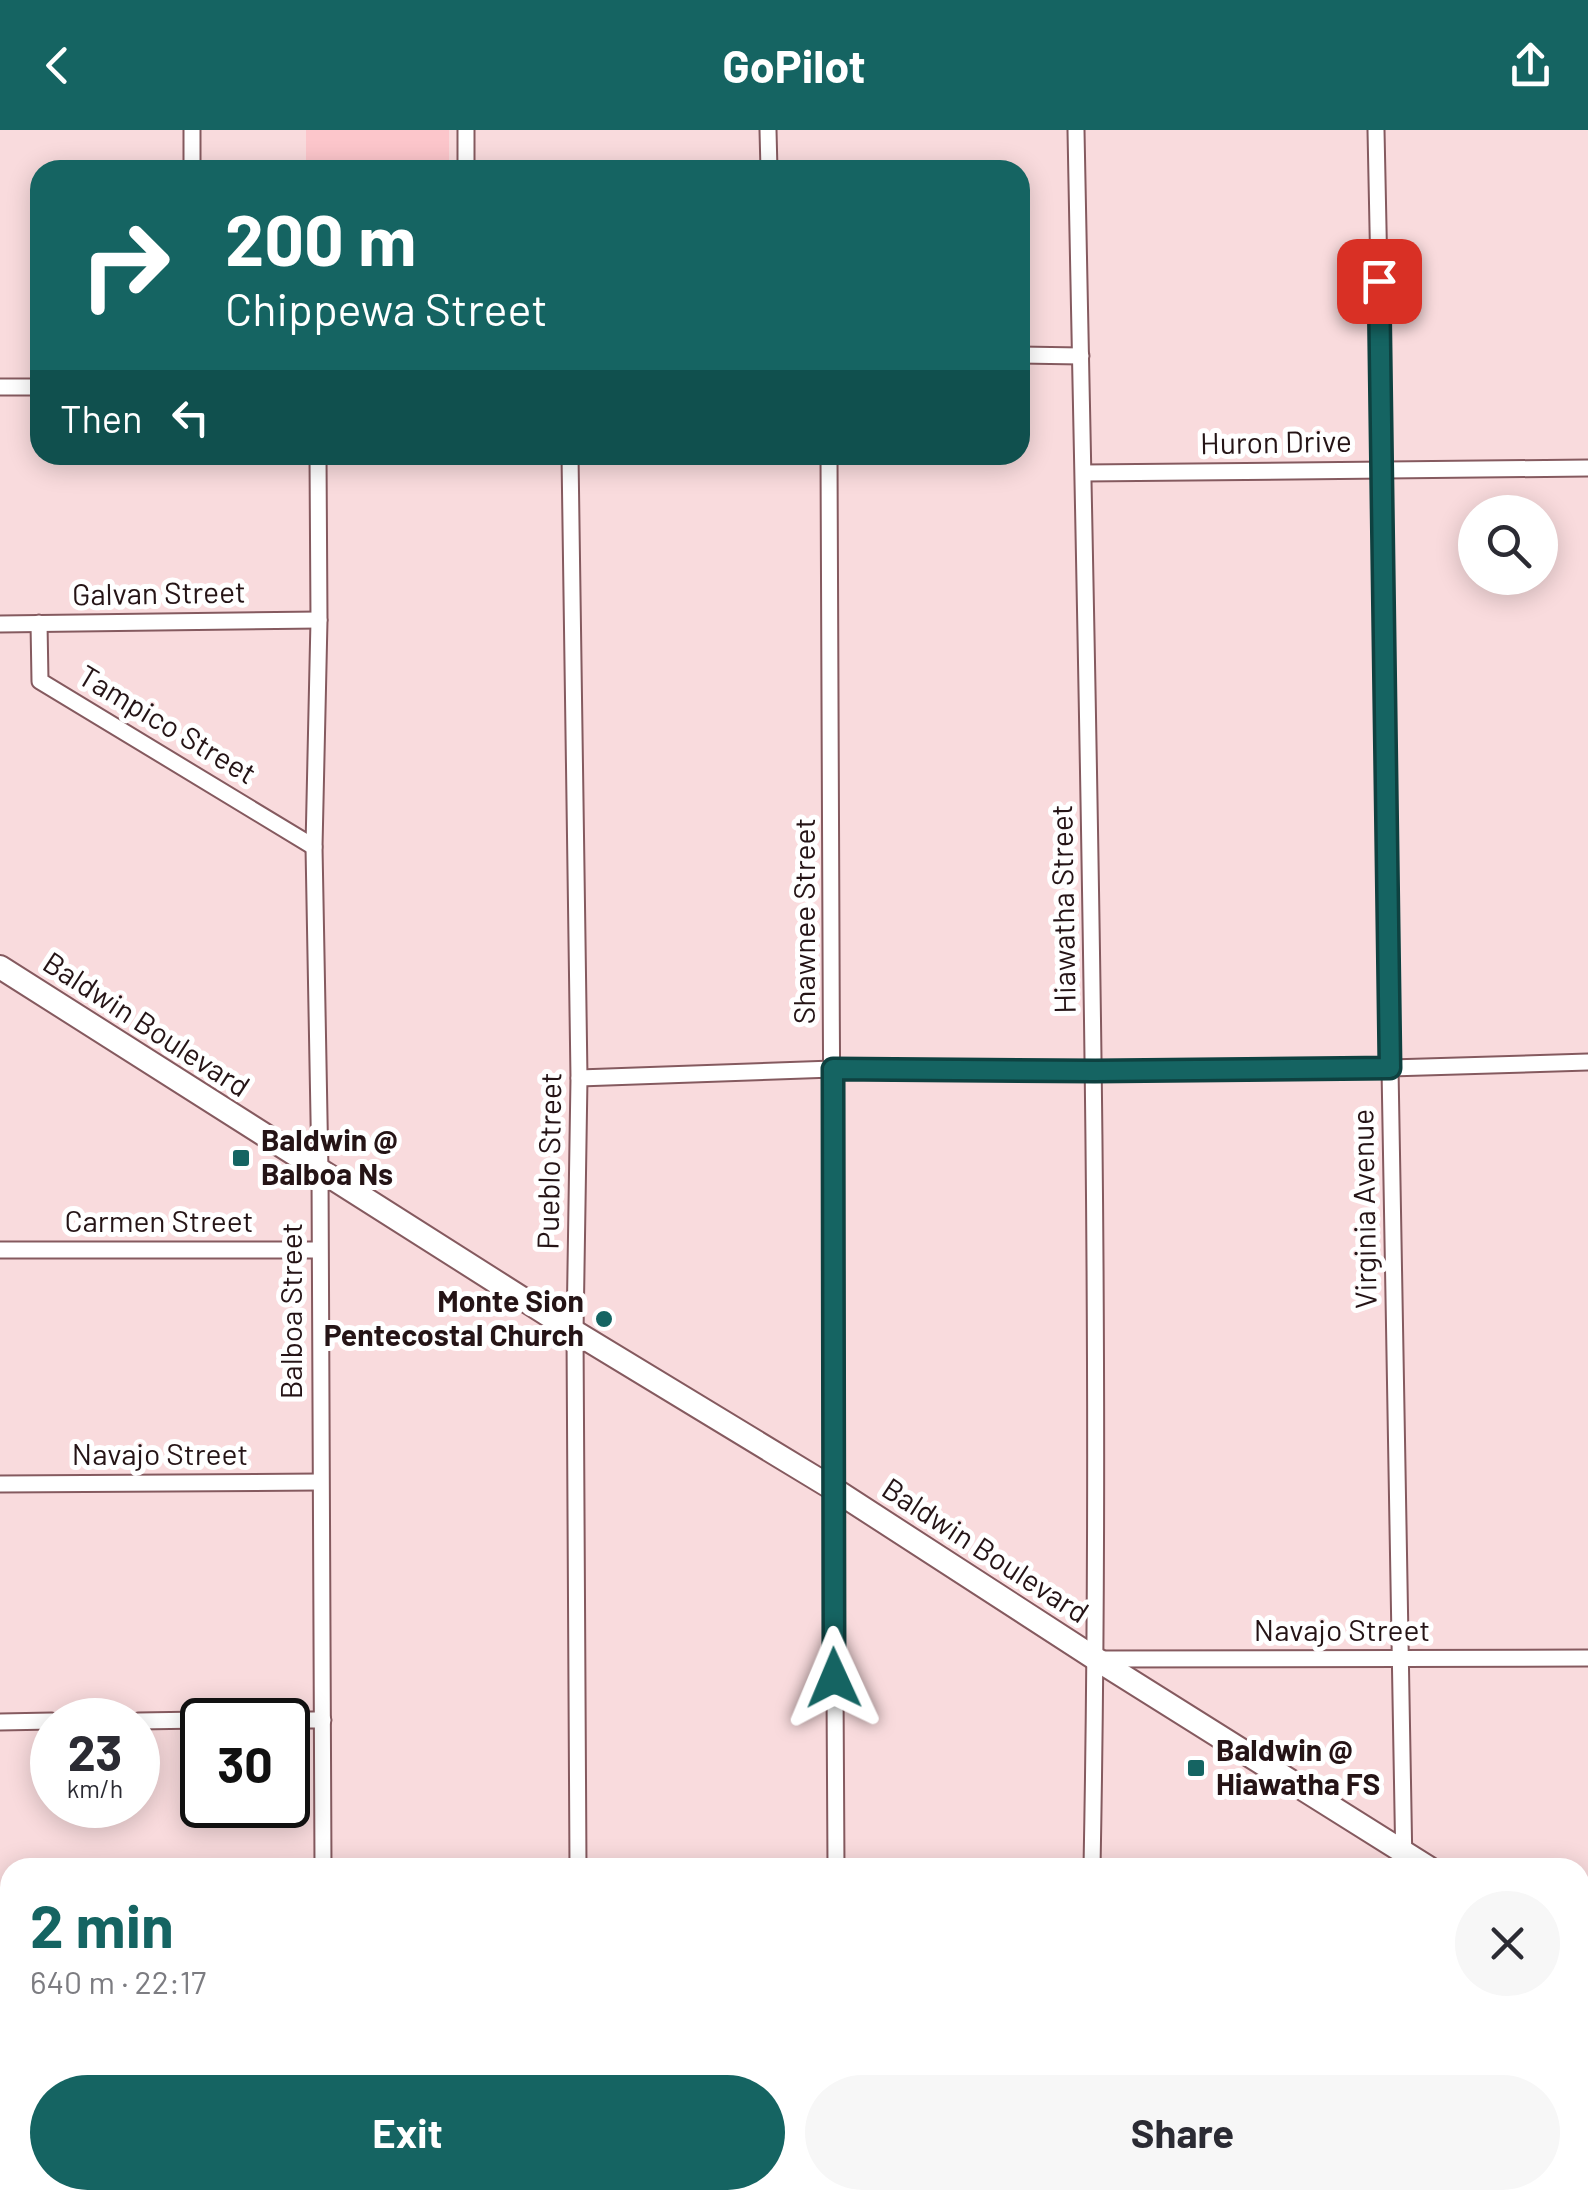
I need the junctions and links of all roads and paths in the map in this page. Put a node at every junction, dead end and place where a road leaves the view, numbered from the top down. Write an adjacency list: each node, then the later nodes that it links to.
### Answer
1 (192, 130): 6 (street)
2 (466, 130): 7 (street)
3 (768, 130): 8 (street)
4 (1076, 130): 10 (street, Hiawatha Street)
5 (1376, 130): 17 (street, Virginia Avenue)
6 (192, 160)
7 (466, 160)
8 (769, 160)
9 (1030, 355): 10 (street)
10 (1081, 356): 18 (street, Hiawatha Street)
11 (0, 387): 12 (street)
12 (30, 387)
13 (318, 465): 19 (street, Balboa Street)
14 (570, 465): 28 (street, Pueblo Street)
15 (829, 465): 26 (street, Shawnee Street)
16 (1588, 468): 17 (street, Huron Drive)
17 (1383, 470): 18 (street, Huron Drive); 25 (street, Virginia Avenue)
18 (1084, 473): 27 (street, Hiawatha Street)
19 (319, 620): 20 (street, Galvan Street); 22 (street, Balboa Street)
20 (38, 623): 21 (street, Galvan Street); 22 (street, Tampico Street)
21 (0, 624)
22 (314, 846): 29 (street, Balboa Street)
23 (0, 967): 29 (main road, Baldwin Boulevard)
24 (1588, 1062): 25 (street)
25 (1390, 1068): 27 (street); 38 (street, Virginia Avenue)
26 (833, 1069): 27 (street); 28 (street); 35 (street, Shawnee Street)
27 (1095, 1071): 37 (street, Hiawatha Street)
28 (578, 1078): 32 (street, Pueblo Street)
29 (320, 1171): 31 (street, Balboa Street); 32 (main road, Baldwin Boulevard)
30 (0, 1250): 31 (street, Carmen Street)
31 (319, 1250): 33 (street, Balboa Street)
32 (575, 1332): 35 (main road, Baldwin Boulevard); 44 (street, Pueblo Street)
33 (320, 1482): 34 (street, Navajo Street); 40 (street, Balboa Street)
34 (0, 1484)
35 (832, 1488): 37 (main road, Baldwin Boulevard); 45 (street, Shawnee Street)
36 (1588, 1658): 38 (street, Navajo Street)
37 (1096, 1659): 38 (street, Navajo Street); 46 (street, Hiawatha Street); 47 (main road, Baldwin Boulevard)
38 (1400, 1659): 48 (street, Virginia Avenue)
39 (310, 1720): 40 (street)
40 (322, 1720): 43 (street, Balboa Street)
41 (30, 1721): 42 (street)
42 (0, 1722)
43 (323, 1858)
44 (578, 1858)
45 (836, 1858)
46 (1092, 1858)
47 (1399, 1858)
48 (1404, 1858)

